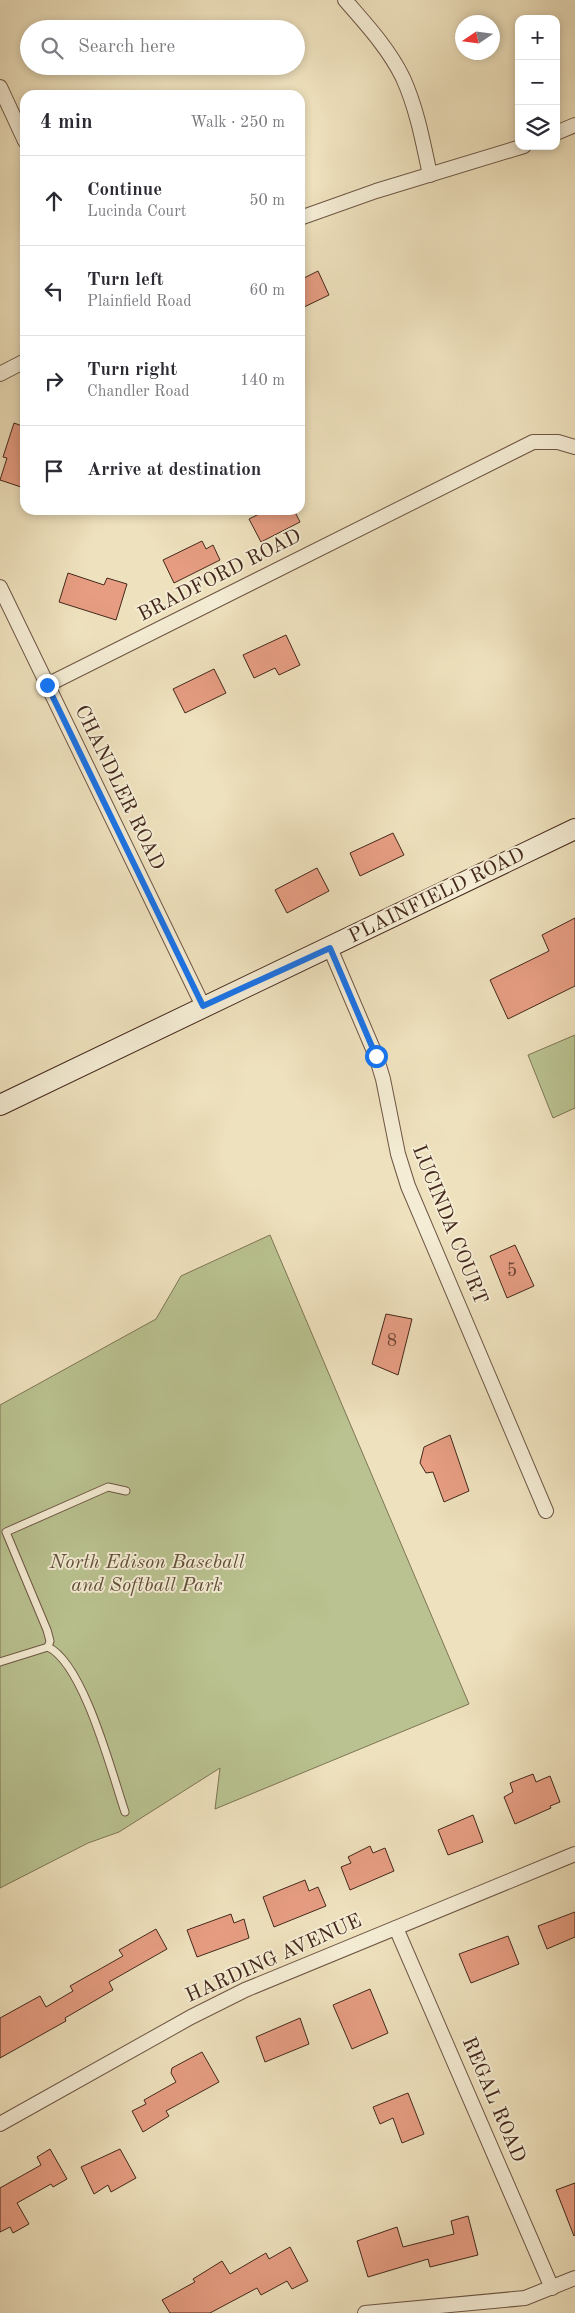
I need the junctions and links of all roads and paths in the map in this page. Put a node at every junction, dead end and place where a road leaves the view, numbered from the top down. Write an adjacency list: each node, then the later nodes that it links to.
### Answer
1 (346, 0): 7 (street)
2 (0, 87): 4 (street)
3 (575, 125): 5 (street)
4 (20, 130)
5 (560, 131)
6 (515, 149): 7 (street)
7 (430, 175): 8 (street)
8 (305, 216)
9 (20, 364): 10 (street)
10 (0, 374)
11 (575, 447): 13 (street, BRADFORD ROAD)
12 (0, 587): 13 (street, CHANDLER ROAD)
13 (47, 685): 16 (street, CHANDLER ROAD)
14 (575, 829): 15 (street, PLAINFIELD ROAD)
15 (330, 948): 16 (street, PLAINFIELD ROAD); 19 (street, LUCINDA COURT)
16 (203, 1006): 17 (street, PLAINFIELD ROAD)
17 (0, 1105)
18 (126, 1491): 20 (lane)
19 (546, 1511)
20 (3, 1533): 21 (lane)
21 (48, 1647): 22 (lane); 23 (lane)
22 (0, 1662)
23 (125, 1812)
24 (575, 1854): 25 (street, HARDING AVENUE)
25 (396, 1928): 26 (street, HARDING AVENUE); 28 (street, REGAL ROAD)
26 (0, 2124)
27 (575, 2278): 28 (street)
28 (552, 2288): 29 (street)
29 (374, 2312)

